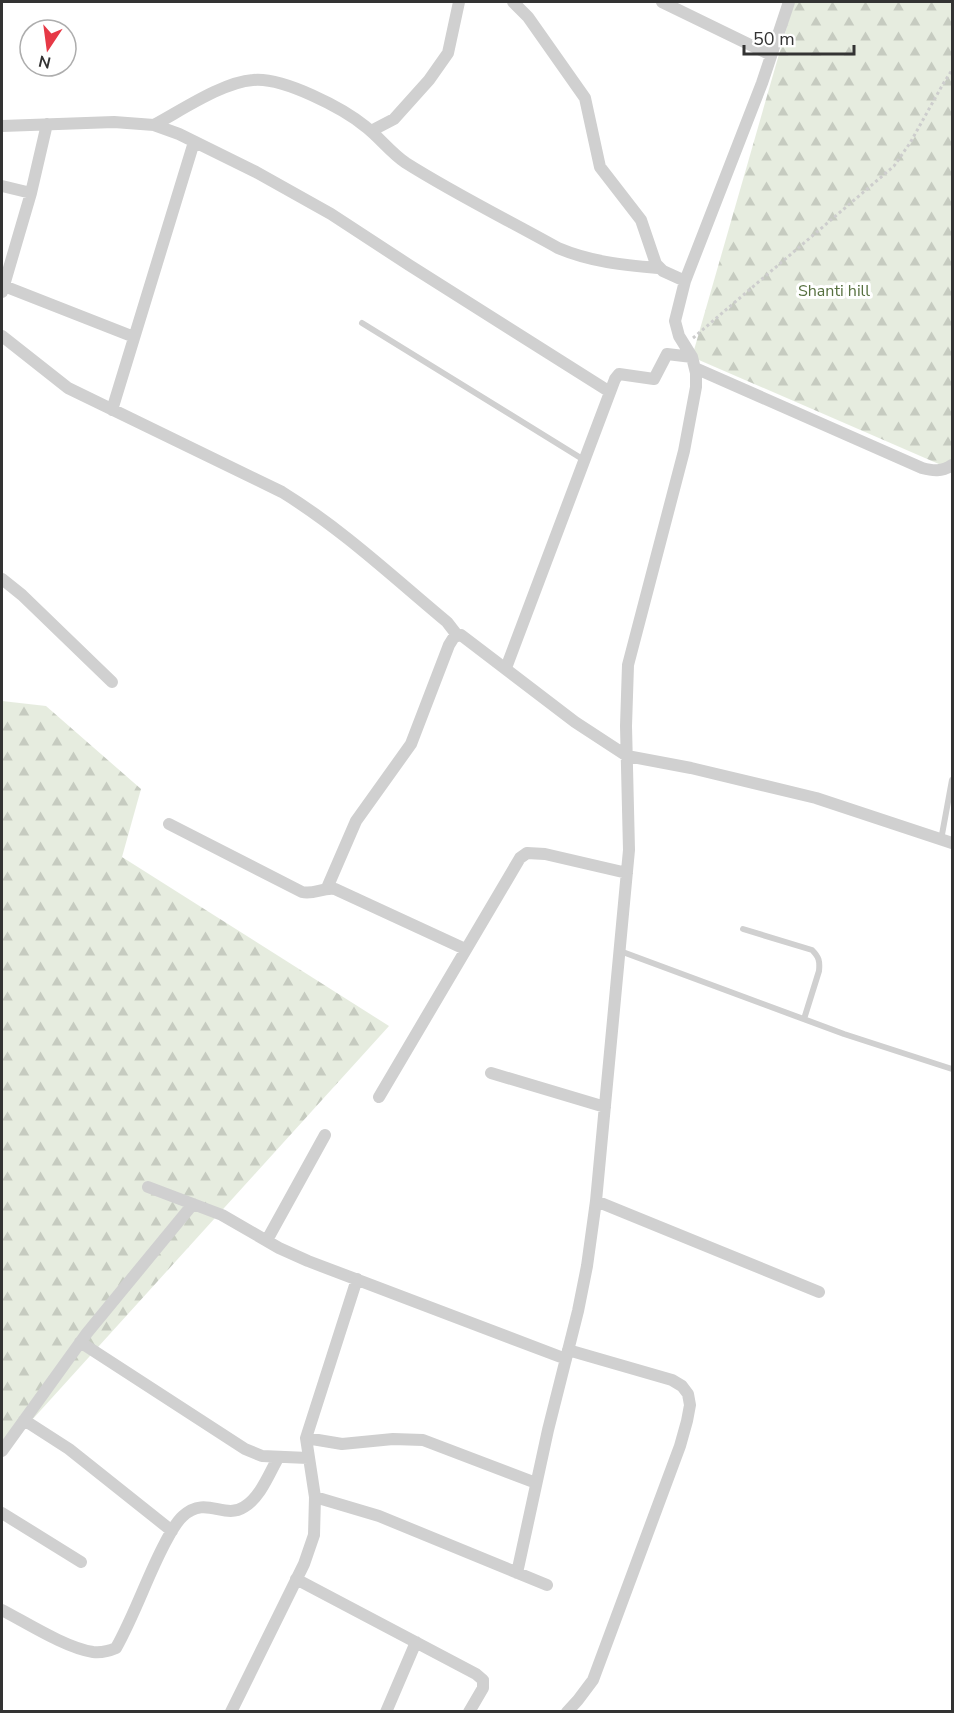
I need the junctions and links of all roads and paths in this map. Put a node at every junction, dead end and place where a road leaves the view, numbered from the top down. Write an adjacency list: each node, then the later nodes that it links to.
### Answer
1 (459, 2): 10 (street)
2 (513, 2): 14 (street)
3 (662, 2): 5 (street)
4 (789, 2): 5 (street)
5 (771, 55): 15 (street)
6 (952, 70): 20 (path)
7 (47, 124): 8 (street); 9 (street); 13 (street)
8 (154, 125): 10 (street); 11 (street)
9 (2, 126)
10 (370, 131): 14 (street)
11 (194, 142): 19 (street); 22 (street)
12 (2, 186): 13 (street)
13 (31, 193): 16 (street)
14 (658, 268): 15 (street)
15 (686, 281): 20 (street)
16 (3, 289): 19 (street)
17 (362, 323): 24 (lane)
18 (2, 336): 23 (street)
19 (134, 337): 23 (street)
20 (685, 345): 21 (street)
21 (693, 363): 22 (street); 25 (street); 30 (street)
22 (610, 392): 24 (street)
23 (112, 410): 27 (street)
24 (584, 460): 28 (street)
25 (952, 465)
26 (2, 579): 29 (street)
27 (457, 635): 28 (street); 35 (street)
28 (506, 668): 30 (street)
29 (112, 682)
30 (627, 756): 33 (street); 34 (street)
31 (952, 780): 33 (lane)
32 (169, 824): 35 (street)
33 (947, 841)
34 (627, 873): 37 (street); 38 (street)
35 (327, 888): 37 (street)
36 (743, 929): 39 (lane)
37 (465, 949): 42 (street)
38 (620, 951): 39 (lane); 43 (street)
39 (804, 1019): 40 (lane)
40 (952, 1069)
41 (491, 1073): 43 (street)
42 (379, 1097)
43 (605, 1107): 46 (street)
44 (325, 1135): 48 (street)
45 (148, 1187): 47 (street)
46 (596, 1201): 50 (street); 52 (street)
47 (193, 1204): 48 (street); 51 (street)
48 (267, 1240): 49 (street)
49 (357, 1279): 52 (street); 54 (street)
50 (819, 1292)
51 (80, 1342): 53 (street); 56 (street)
52 (567, 1355): 58 (street); 71 (street)
53 (24, 1420): 55 (street); 61 (street)
54 (306, 1438): 57 (street); 58 (street)
55 (2, 1451)
56 (278, 1458): 57 (street); 61 (street)
57 (308, 1458): 59 (street)
58 (537, 1483): 63 (street)
59 (315, 1497): 63 (street); 64 (street)
60 (2, 1513): 62 (street)
61 (172, 1531): 66 (street)
62 (81, 1562)
63 (517, 1573): 65 (street)
64 (296, 1579): 67 (street); 68 (street)
65 (547, 1585)
66 (2, 1610)
67 (416, 1642): 69 (street); 70 (street)
68 (231, 1712)
69 (386, 1712)
70 (469, 1712)
71 (567, 1712)

